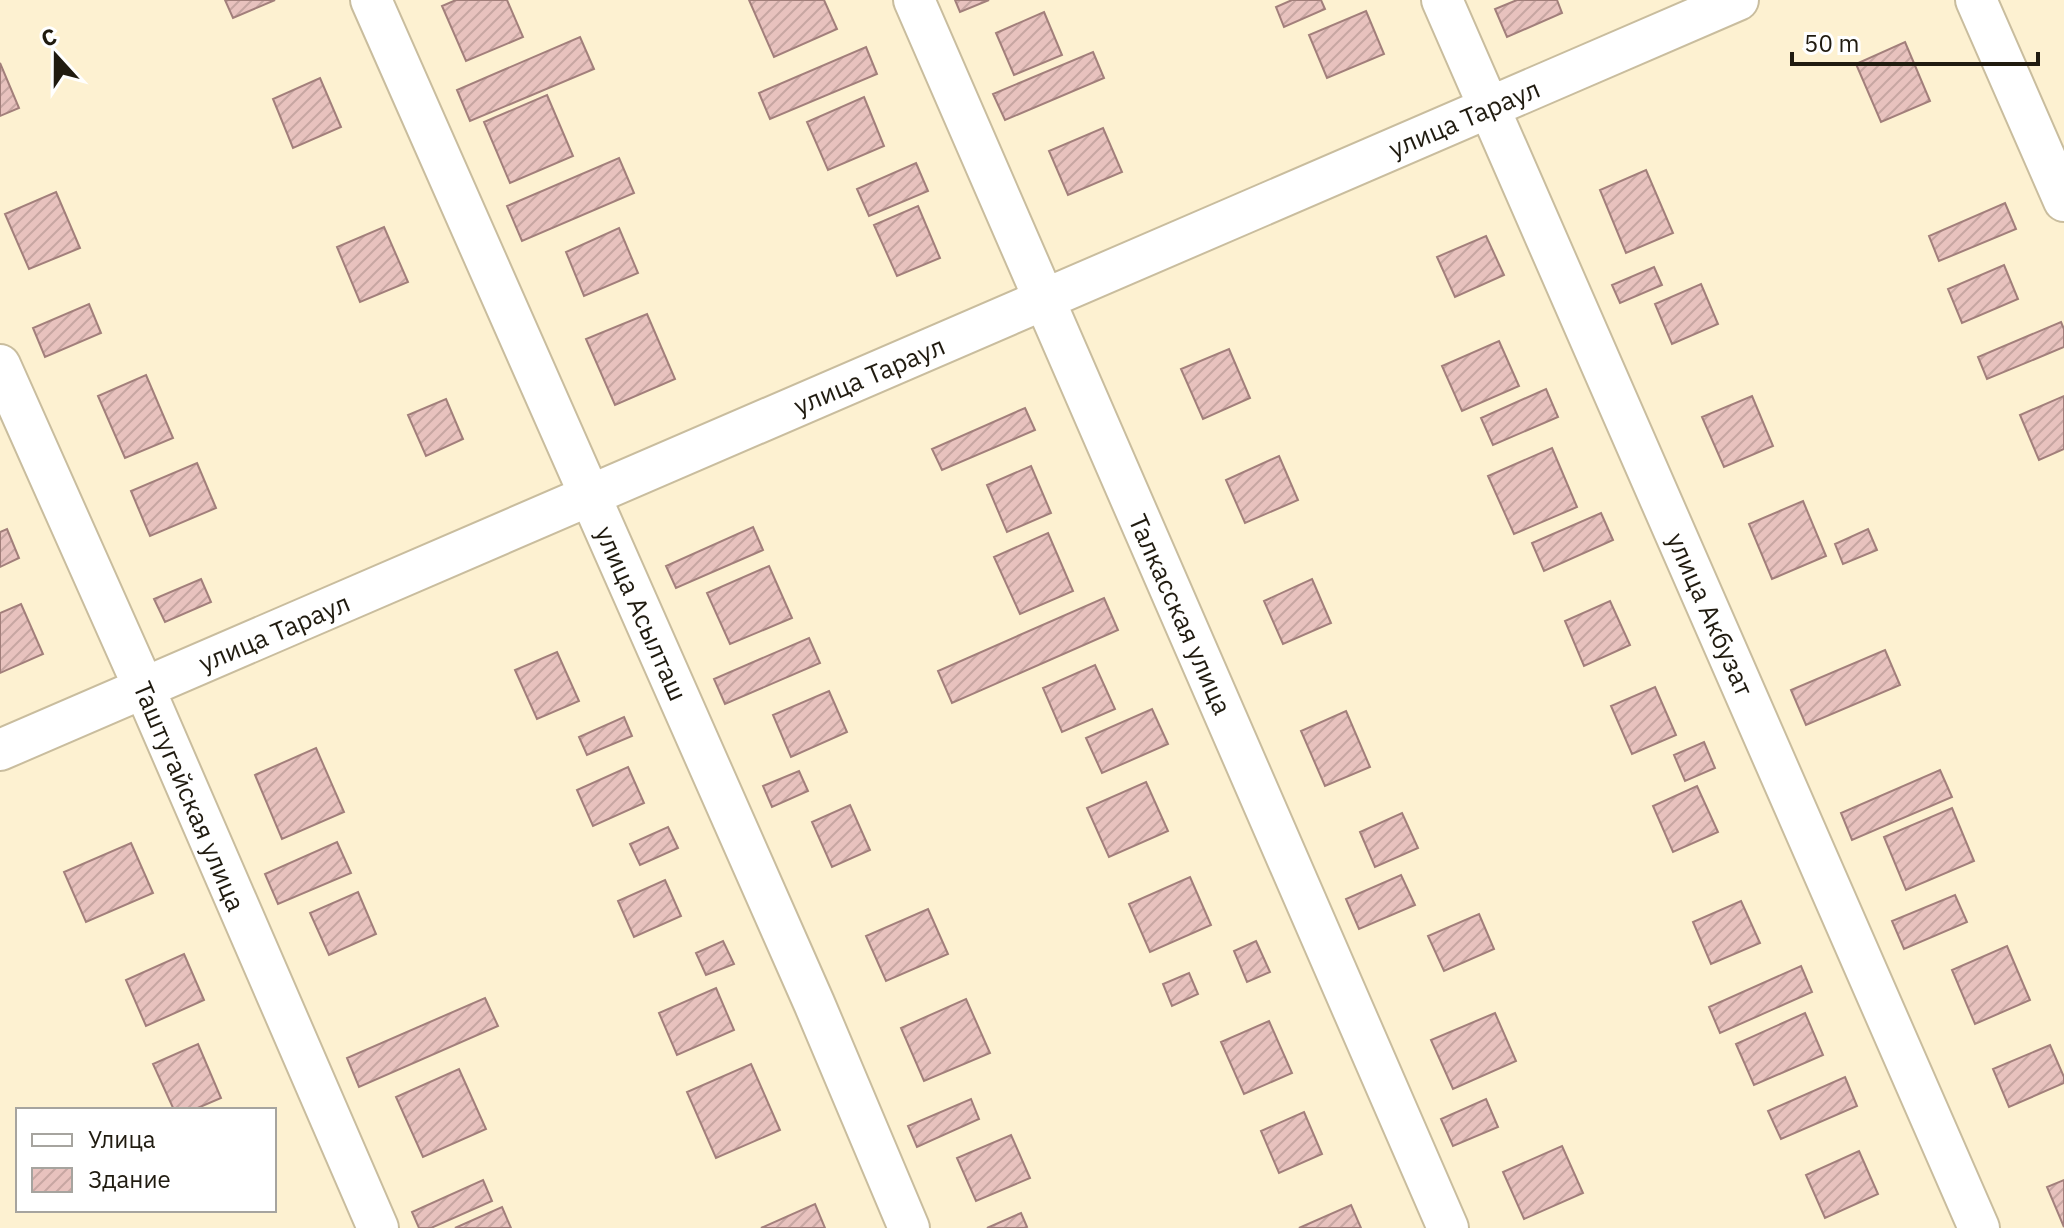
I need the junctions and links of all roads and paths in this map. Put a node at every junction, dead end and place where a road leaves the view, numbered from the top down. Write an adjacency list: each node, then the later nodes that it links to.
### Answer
1 (371, 0): 10 (street, улица Асылташ)
2 (914, 0): 8 (street, Талкасская улица)
3 (1442, 0): 6 (street, улица Акбузат)
4 (1738, 0): 6 (street, улица Тараул)
5 (1976, 0): 7 (street)
6 (1489, 107): 8 (street, улица Тараул); 16 (street, улица Акбузат)
7 (2064, 201)
8 (1044, 299): 10 (street, улица Тараул); 15 (street, Талкасская улица)
9 (0, 365): 11 (street, Таштугайская улица)
10 (590, 496): 11 (street, улица Тараул); 14 (street, улица Асылташ)
11 (144, 688): 12 (street, улица Тараул); 13 (street, Таштугайская улица)
12 (0, 750)
13 (378, 1228)
14 (909, 1228)
15 (1448, 1228)
16 (1979, 1228)

